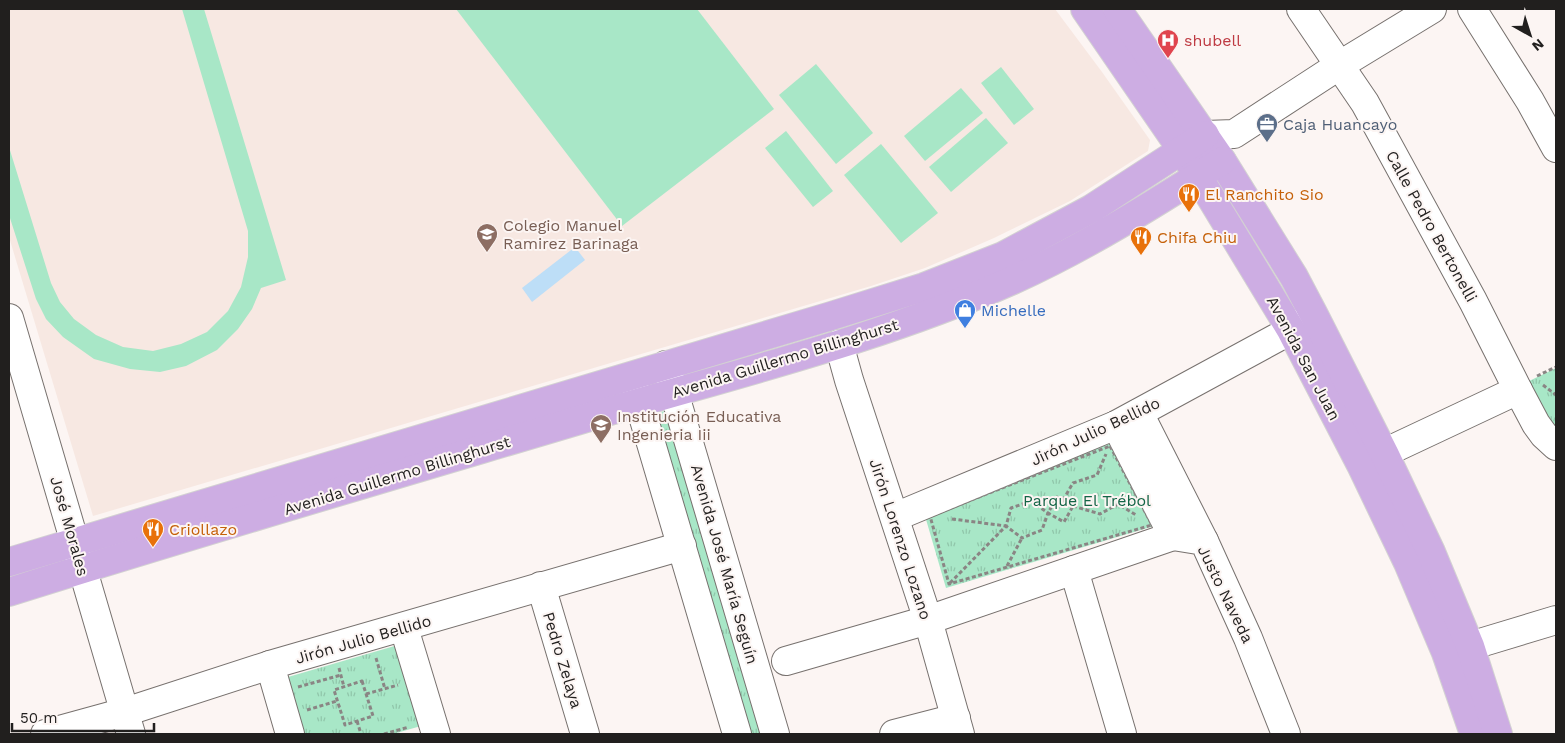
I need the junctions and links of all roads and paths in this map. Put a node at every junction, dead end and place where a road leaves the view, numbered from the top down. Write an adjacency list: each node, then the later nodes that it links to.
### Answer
1 (1085, 9): 10 (main road, Avenida San Juan)
2 (1117, 9): 8 (main road, Avenida San Juan)
3 (1301, 9): 6 (street, Calle Pedro Bertonelli)
4 (1432, 9): 6 (street)
5 (1472, 9): 9 (street)
6 (1340, 65): 7 (street); 19 (street, Calle Pedro Bertonelli)
7 (1234, 134): 8 (street); 11 (street)
8 (1205, 135): 10 (main road, Avenida Guillermo Billinghurst); 11 (main road, Avenida San Juan)
9 (1556, 148)
10 (1182, 150): 12 (main road, Avenida San Juan); 17 (main road, Avenida Guillermo Billinghurst)
11 (1222, 161): 12 (main road, Avenida Guillermo Billinghurst); 13 (main road, Avenida San Juan)
12 (1198, 176): 15 (main road, Avenida San Juan); 16 (main road, Avenida Guillermo Billinghurst)
13 (1314, 315): 15 (street, Jirón Julio Bellido); 25 (main road, Avenida San Juan)
14 (9, 318): 34 (street, José Morales)
15 (1291, 330): 23 (street, Jirón Julio Bellido); 74 (main road, Avenida San Juan)
16 (839, 344): 20 (main road, Avenida Guillermo Billinghurst); 29 (street, Jirón Lorenzo Lozano)
17 (666, 365): 18 (main road, Avenida Guillermo Billinghurst); 20 (street, Avenida José María Seguín)
18 (630, 375): 22 (street); 34 (main road, Avenida Guillermo Billinghurst)
19 (1527, 383): 21 (path); 24 (street, Calle Pedro Bertonelli); 25 (street)
20 (674, 392): 22 (main road, Avenida Guillermo Billinghurst); 70 (street, Avenida José María Seguín)
21 (1556, 395)
22 (639, 402): 35 (street); 38 (main road, Avenida Guillermo Billinghurst)
23 (1121, 428): 26 (path); 29 (street, Jirón Julio Bellido); 31 (street); 31 (path); 33 (street); 40 (path)
24 (1556, 446)
25 (1384, 454): 47 (main road, Avenida San Juan)
26 (1063, 500): 27 (path); 28 (path)
27 (1073, 506): 28 (path); 31 (path)
28 (1048, 513): 30 (path); 32 (path)
29 (894, 517): 44 (street, Jirón Lorenzo Lozano)
30 (1006, 526): 32 (path); 40 (path)
31 (1163, 530): 33 (street, Justo Naveda); 37 (path); 39 (street)
32 (1022, 538): 37 (path)
33 (1204, 541): 73 (street, Justo Naveda)
34 (76, 542): 36 (main road, Avenida Guillermo Billinghurst); 38 (street, José Morales)
35 (682, 546): 41 (street, Jirón Julio Bellido); 69 (street)
36 (9, 562)
37 (1007, 567): 40 (path)
38 (82, 569): 43 (main road, Avenida Guillermo Billinghurst); 60 (street, José Morales)
39 (1074, 570): 44 (street); 72 (street)
40 (949, 584): 42 (path)
41 (541, 586): 46 (street, Jirón Julio Bellido); 68 (street, Pedro Zelaya)
42 (945, 591)
43 (9, 592)
44 (928, 620): 49 (street); 62 (street, Jirón Lorenzo Lozano)
45 (1556, 620): 47 (street)
46 (404, 628): 50 (street, Jirón Julio Bellido); 67 (street)
47 (1470, 646): 75 (main road, Avenida San Juan)
48 (383, 653): 56 (path)
49 (786, 661)
50 (270, 666): 60 (street, Jirón Julio Bellido); 61 (street)
51 (338, 666): 52 (path)
52 (341, 675): 54 (path); 55 (path)
53 (399, 684): 56 (path)
54 (344, 687): 57 (path); 58 (path)
55 (295, 688)
56 (385, 689): 57 (path)
57 (366, 694): 59 (path)
58 (338, 701): 59 (path); 61 (path)
59 (358, 721): 65 (path)
60 (128, 723): 64 (street, Jirón Julio Bellido)
61 (296, 723)
62 (958, 726): 71 (street)
63 (410, 727): 66 (path)
64 (45, 734)
65 (361, 734)
66 (384, 734)
67 (436, 734)
68 (585, 734)
69 (737, 734)
70 (775, 734)
71 (894, 734)
72 (1122, 734)
73 (1286, 734)
74 (1474, 734)
75 (1498, 734)

